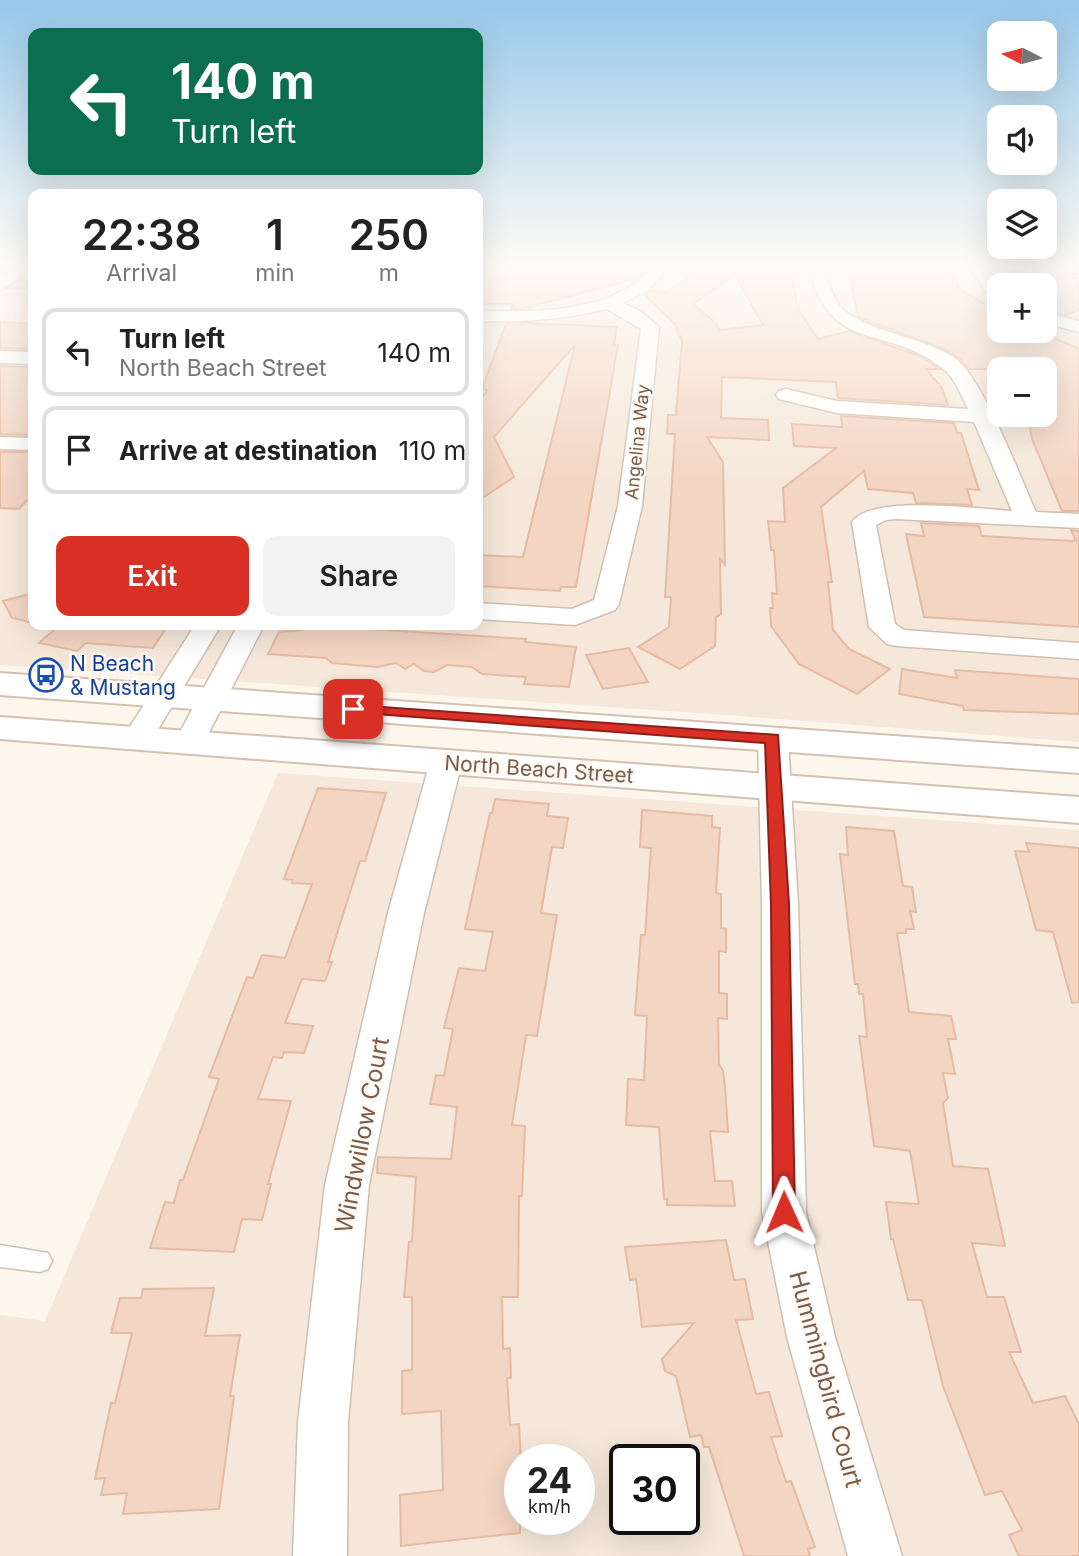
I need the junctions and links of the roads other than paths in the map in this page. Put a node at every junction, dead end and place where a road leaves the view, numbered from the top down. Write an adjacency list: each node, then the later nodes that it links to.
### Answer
1 (650, 338): 11 (street, Angelina Way)
2 (889, 338): 6 (street)
3 (0, 357): 4 (street)
4 (28, 358)
5 (786, 395): 6 (street)
6 (981, 415): 9 (street)
7 (0, 443): 8 (street)
8 (28, 444)
9 (1027, 519): 10 (street); 14 (street)
10 (1079, 521)
11 (483, 611)
12 (205, 630): 16 (street)
13 (248, 630): 17 (street)
14 (1079, 651)
15 (0, 684): 16 (main road)
16 (163, 696): 17 (main road); 20 (street)
17 (212, 699): 19 (main road); 21 (street)
18 (0, 728): 20 (main road, North Beach Street)
19 (773, 738): 22 (main road); 24 (street, Hummingbird Court)
20 (137, 739): 21 (main road, North Beach Street)
21 (188, 743): 23 (main road, North Beach Street)
22 (1079, 761)
23 (446, 762): 24 (main road, North Beach Street); 28 (street, Windwillow Court)
24 (773, 787): 25 (main road, North Beach Street); 29 (street, Hummingbird Court)
25 (1079, 810)
26 (0, 1256): 27 (lane)
27 (40, 1261)
28 (320, 1556)
29 (875, 1556)

